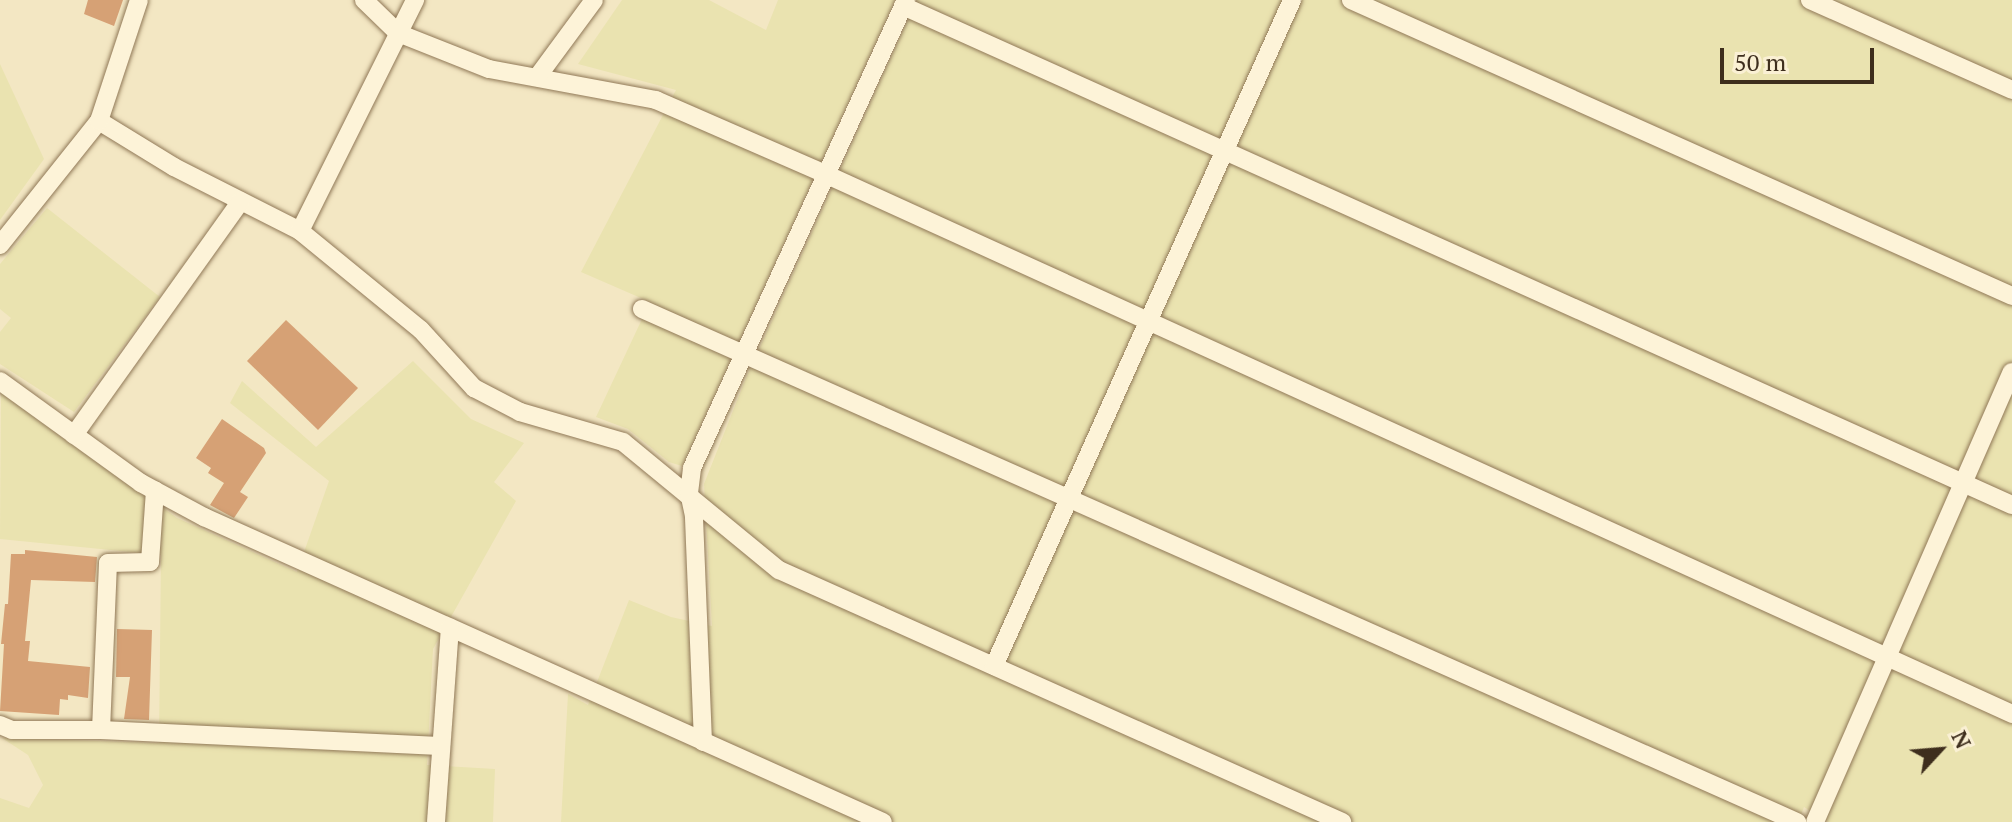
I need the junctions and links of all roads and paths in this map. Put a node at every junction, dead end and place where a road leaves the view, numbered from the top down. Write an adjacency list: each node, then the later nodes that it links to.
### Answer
1 (139, 0): 12 (street)
2 (364, 0): 9 (street)
3 (415, 0): 9 (street)
4 (594, 0): 10 (street)
5 (1292, 0): 13 (street)
6 (1351, 0): 18 (street)
7 (1810, 0): 11 (street)
8 (905, 3): 13 (street); 14 (street)
9 (398, 33): 10 (street); 16 (street)
10 (538, 76): 14 (street)
11 (2012, 90)
12 (99, 121): 15 (street); 17 (street)
13 (1224, 151): 20 (street); 25 (street)
14 (825, 174): 20 (street); 21 (street)
15 (241, 201): 16 (street); 24 (street)
16 (300, 231): 27 (street)
17 (0, 245)
18 (2012, 296)
19 (642, 309): 21 (street)
20 (1147, 319): 28 (street); 31 (street)
21 (744, 353): 27 (street); 28 (street)
22 (2012, 372): 25 (street)
23 (0, 381): 24 (street)
24 (74, 435): 26 (street)
25 (1965, 484): 29 (street); 31 (street)
26 (155, 490): 30 (street); 35 (street)
27 (689, 493): 32 (street); 36 (street)
28 (1069, 496): 32 (street); 41 (street)
29 (2012, 505)
30 (450, 628): 36 (street); 37 (street)
31 (1888, 659): 33 (street); 42 (street)
32 (994, 666): 40 (street)
33 (2012, 714)
34 (0, 725): 35 (street)
35 (101, 730): 37 (street)
36 (703, 742): 39 (street)
37 (440, 746): 38 (street)
38 (436, 822)
39 (883, 822)
40 (1342, 822)
41 (1797, 822)
42 (1815, 822)

